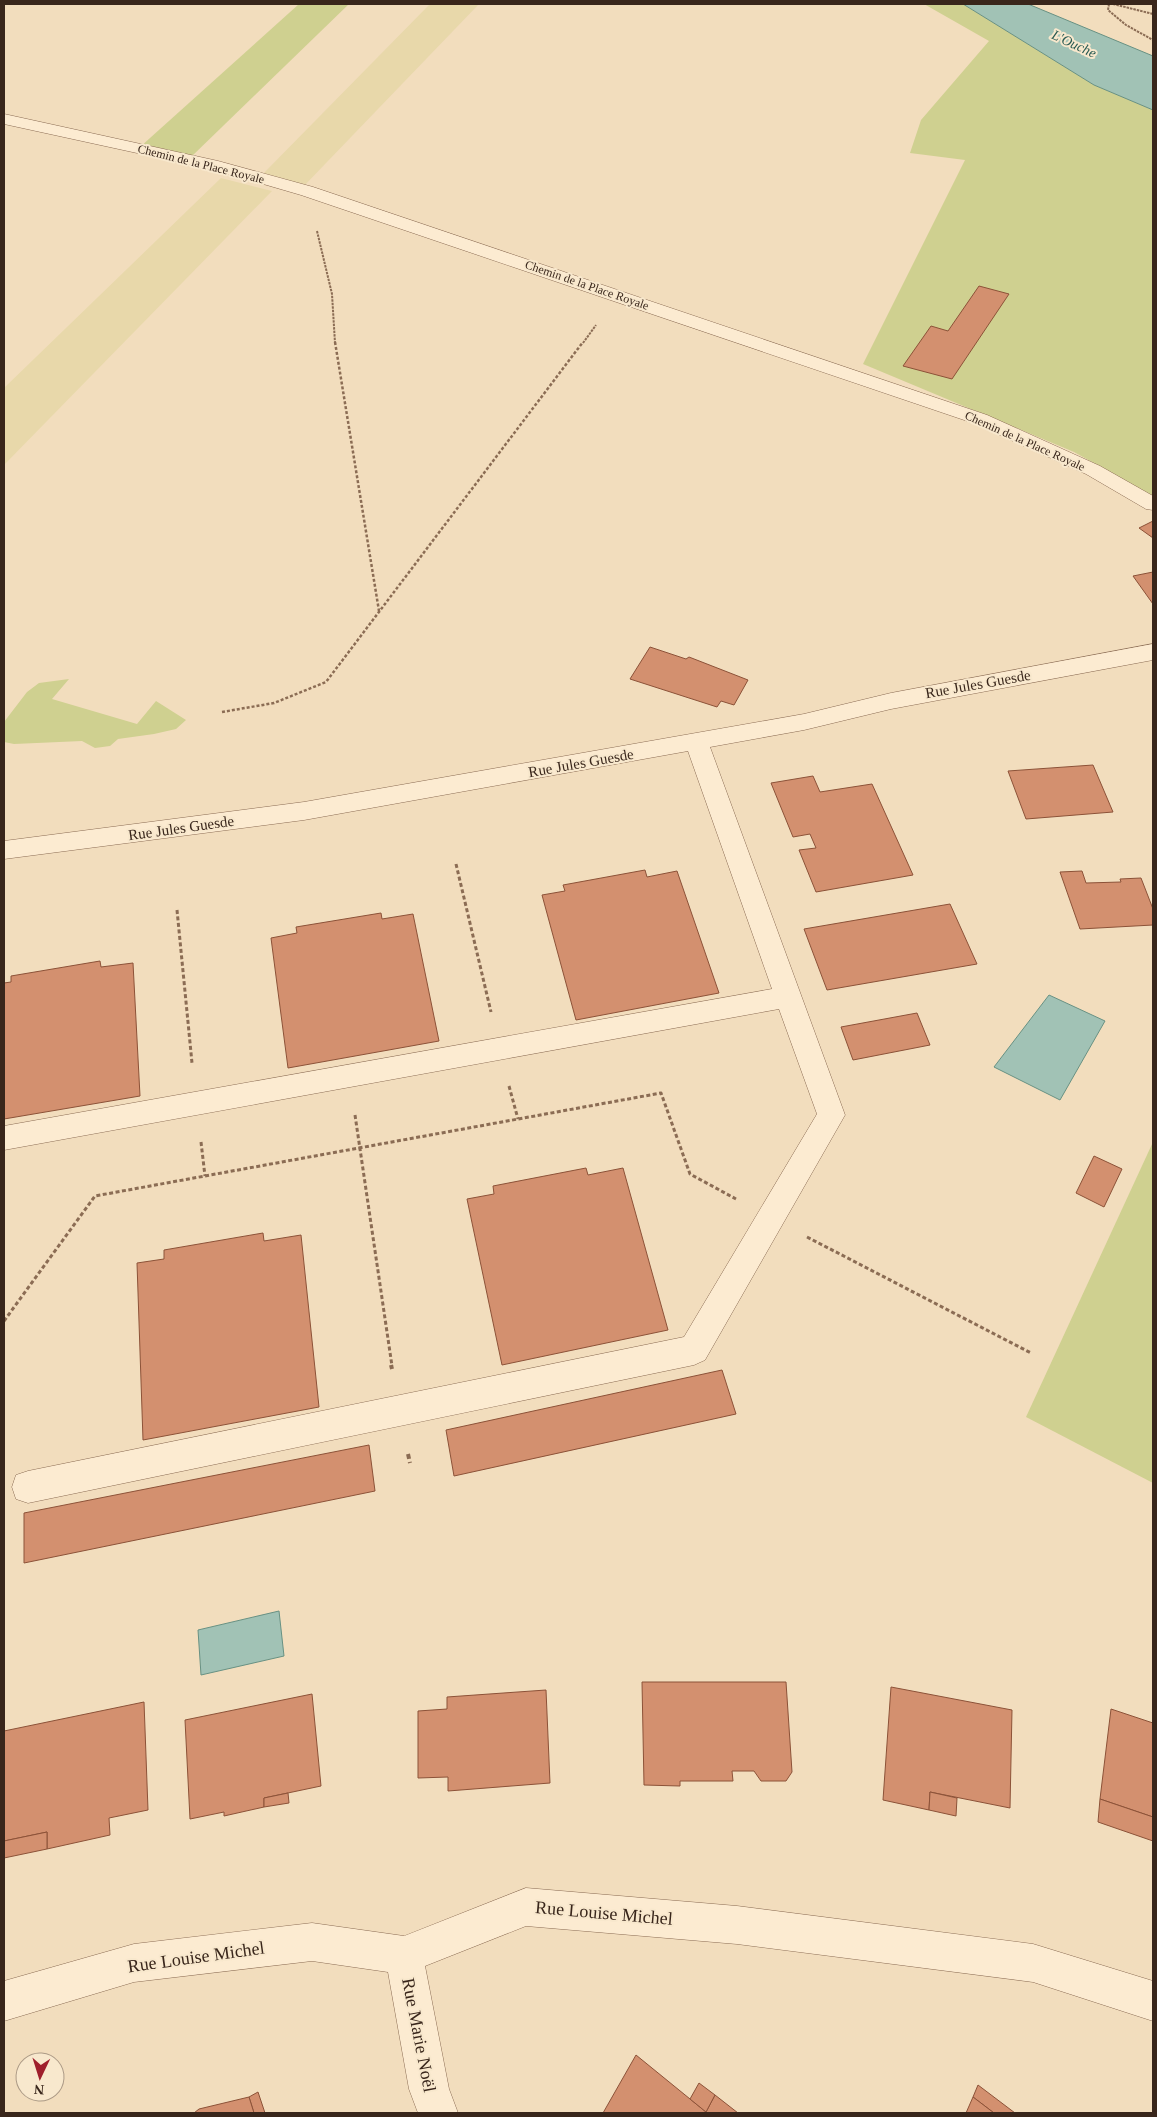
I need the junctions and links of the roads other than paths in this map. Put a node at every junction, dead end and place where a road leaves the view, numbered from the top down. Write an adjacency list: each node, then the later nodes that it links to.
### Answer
1 (4, 119): 2 (street, Chemin de la Place Royale)
2 (1153, 504)
3 (1153, 652): 4 (street, Rue Jules Guesde)
4 (697, 742): 5 (street, Rue Jules Guesde); 6 (street)
5 (4, 850)
6 (788, 997): 7 (street); 8 (street)
7 (4, 1138)
8 (28, 1487)
9 (404, 1955): 10 (street, Rue Louise Michel); 11 (street, Rue Louise Michel); 12 (street, Rue Marie Noël)
10 (4, 2001)
11 (1153, 2001)
12 (438, 2113)

